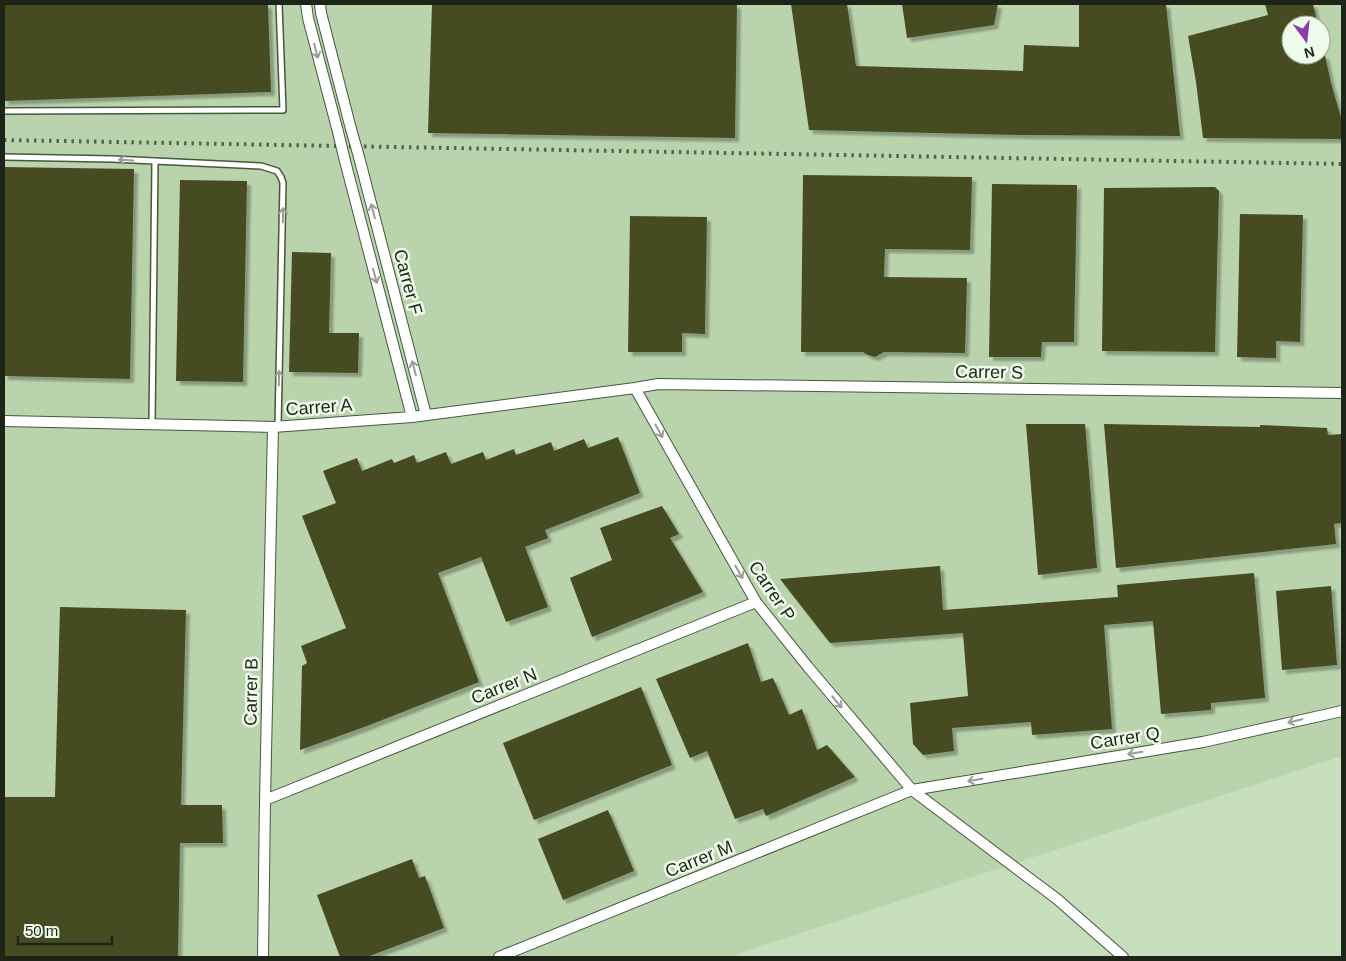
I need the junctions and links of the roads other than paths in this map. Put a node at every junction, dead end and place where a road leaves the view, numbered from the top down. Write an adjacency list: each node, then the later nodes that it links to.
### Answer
1 (279, 4): 4 (lane)
2 (306, 4): 10 (street, one-way to 10, bridge)
3 (320, 4): 9 (street, Carrer F, one-way to 3, bridge)
4 (4, 110)
5 (4, 157): 6 (lane, one-way to 5)
6 (155, 161): 12 (lane); 13 (lane, one-way to 6)
7 (635, 388): 8 (street, Carrer S); 9 (street, Carrer A); 14 (street, Carrer P, one-way to 14)
8 (1342, 393)
9 (426, 415): 10 (street, Carrer A)
10 (412, 417): 13 (street, Carrer A)
11 (4, 422): 12 (street, Carrer A)
12 (152, 425): 13 (street, Carrer A)
13 (275, 427): 17 (street, Carrer B)
14 (756, 602): 16 (street, Carrer P, one-way to 16); 17 (street, Carrer N)
15 (1342, 710): 16 (street, Carrer Q, one-way to 16)
16 (912, 790): 19 (street, Carrer M); 20 (street, Carrer P)
17 (265, 800): 18 (street, Carrer B)
18 (263, 957)
19 (499, 957)
20 (1123, 957)

